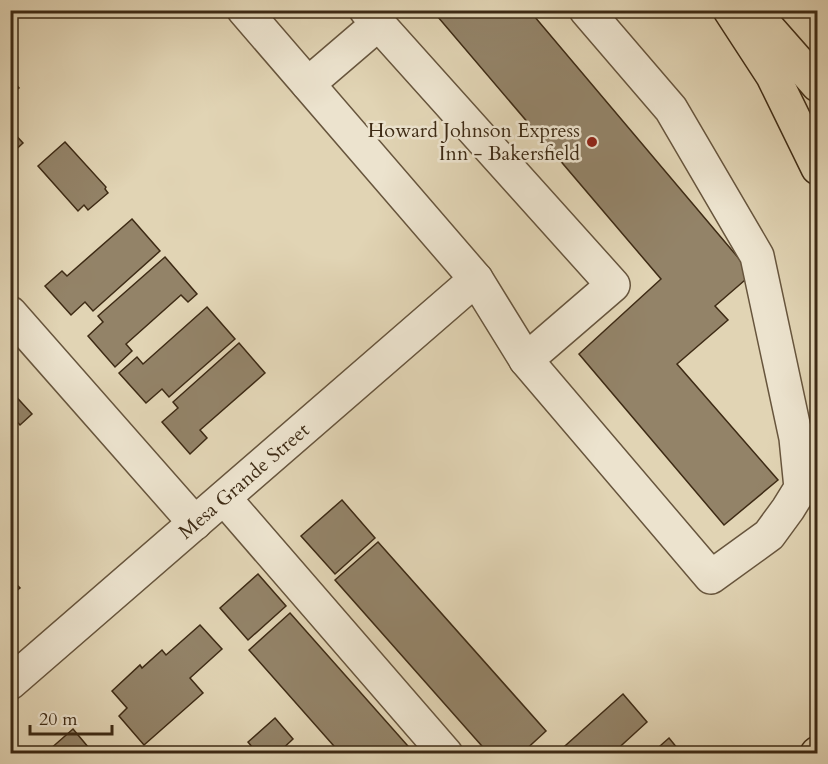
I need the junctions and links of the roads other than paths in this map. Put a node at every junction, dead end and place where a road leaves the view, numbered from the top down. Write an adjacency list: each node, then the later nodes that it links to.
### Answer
1 (244, 10): 6 (street)
2 (586, 10): 11 (street)
3 (730, 10): 8 (main road)
4 (752, 10): 7 (main road)
5 (372, 17): 6 (street); 11 (street)
6 (308, 84): 9 (street)
7 (818, 85)
8 (818, 168)
9 (476, 279): 11 (street); 12 (street, Mesa Grande Street)
10 (10, 313): 13 (street)
11 (526, 360)
12 (224, 498): 13 (street, Mesa Grande Street); 15 (street)
13 (195, 523): 14 (street, Mesa Grande Street)
14 (10, 683)
15 (446, 753)

